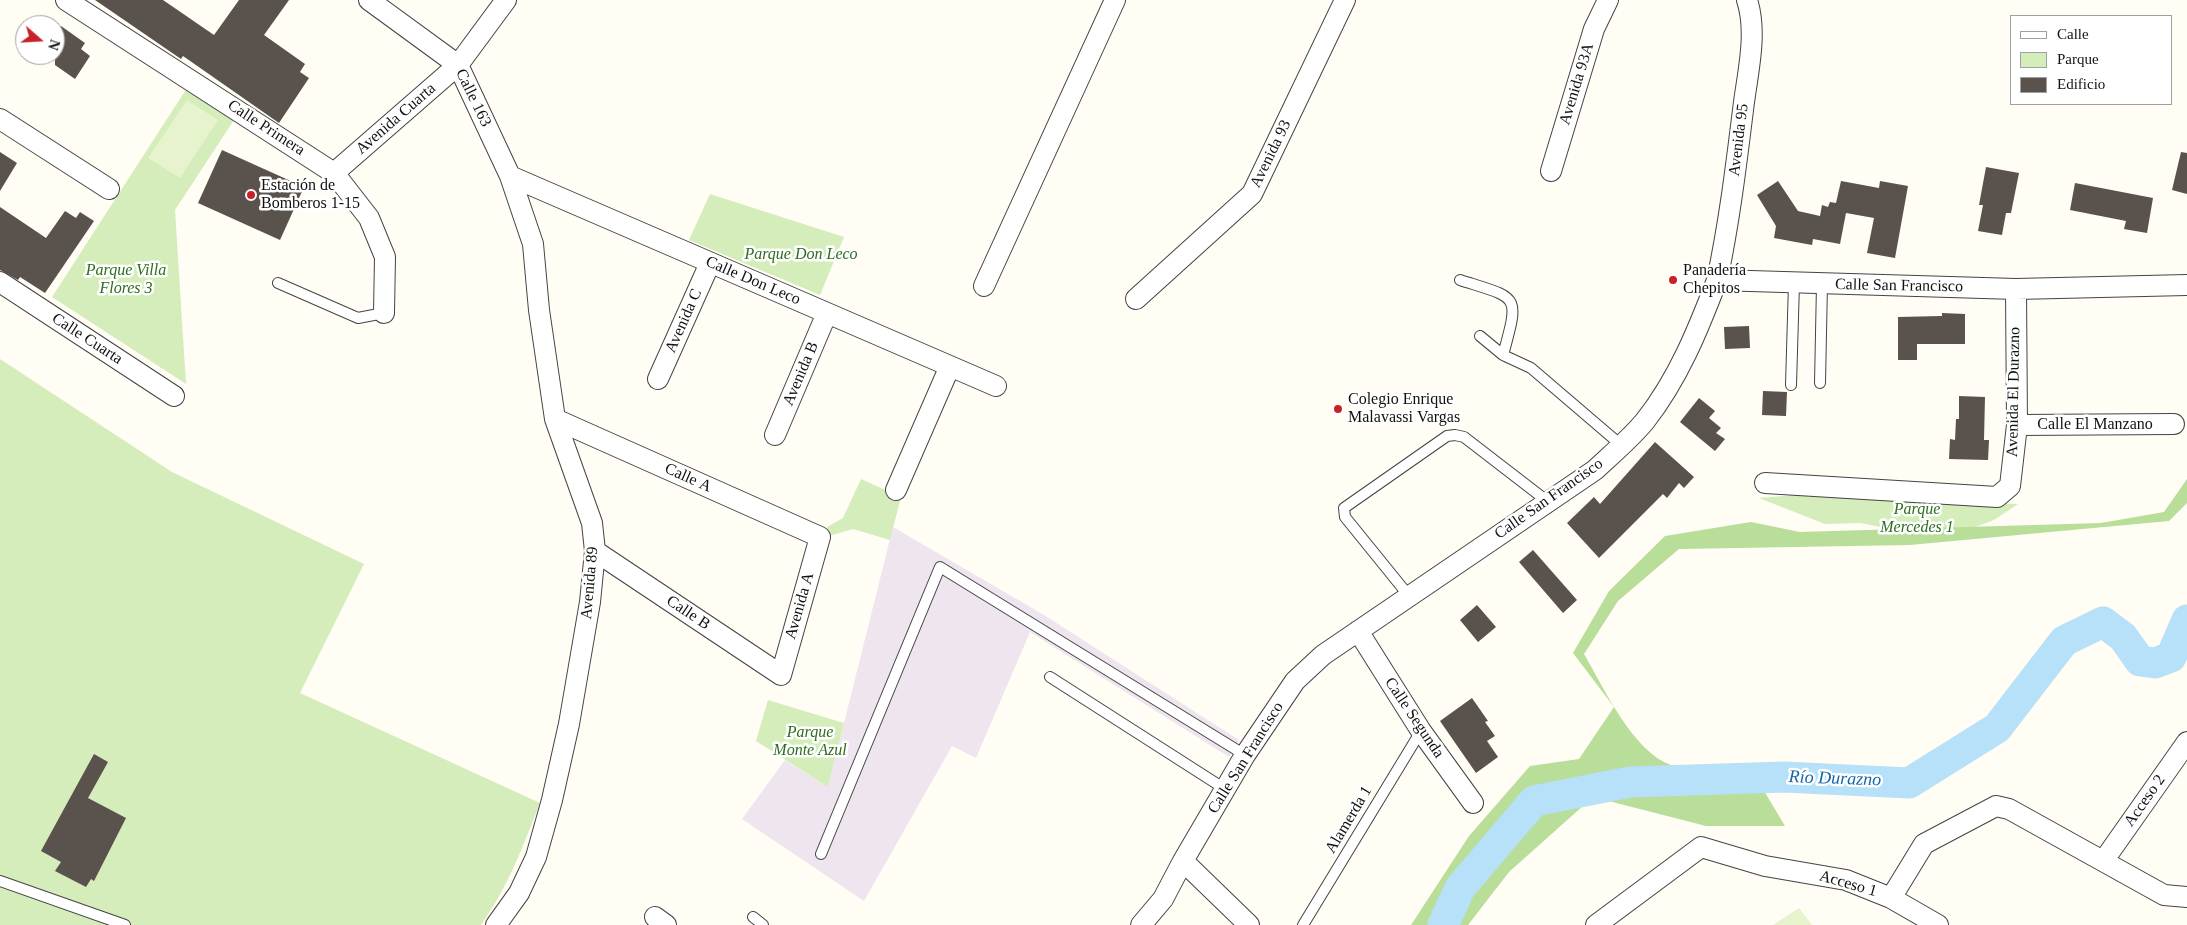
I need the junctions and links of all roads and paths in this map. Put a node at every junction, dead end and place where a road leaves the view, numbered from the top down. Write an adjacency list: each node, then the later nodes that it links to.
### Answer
1 (66, 0): 11 (street, Calle Primera)
2 (369, 0): 8 (street, Calle 163)
3 (506, 0): 8 (street, Avenida Cuarta)
4 (1115, 0): 22 (street)
5 (1345, 0): 24 (street, Avenida 93)
6 (1608, 0): 10 (street, Avenida 93A)
7 (1747, 0): 16 (street, Avenida 95)
8 (458, 65): 11 (street, Avenida Cuarta); 12 (street, Calle 163)
9 (0, 119): 13 (street)
10 (1551, 171)
11 (334, 173): 25 (street, Calle Primera)
12 (510, 176): 14 (street, Calle Don Leco); 35 (street, Avenida 89)
13 (109, 189)
14 (710, 263): 26 (street, Calle Don Leco); 30 (street, Avenida C)
15 (1460, 280): 28 (lane)
16 (1717, 280): 19 (street, Calle San Francisco); 39 (street, Calle San Francisco)
17 (0, 282): 34 (street, Calle Cuarta)
18 (278, 282): 25 (lane)
19 (1794, 283): 20 (street, Calle San Francisco); 32 (lane)
20 (1822, 284): 23 (street, Calle San Francisco); 31 (lane)
21 (2187, 285): 23 (street, Calle San Francisco)
22 (984, 286)
23 (2016, 289): 37 (street, Avenida El Durazno)
24 (1136, 299)
25 (384, 313)
26 (828, 313): 29 (street, Calle Don Leco); 38 (street, Avenida B)
27 (1480, 336): 28 (lane)
28 (1503, 355): 39 (lane)
29 (950, 366): 33 (street, Calle Don Leco); 41 (street)
30 (658, 379)
31 (1820, 383)
32 (1791, 385)
33 (996, 386)
34 (174, 396)
35 (555, 419): 43 (street, Calle A); 44 (street, Avenida 89)
36 (2174, 424): 37 (street, Calle El Manzano)
37 (2017, 425): 40 (street, Avenida El Durazno)
38 (775, 435)
39 (1621, 445): 42 (street, Calle San Francisco)
40 (1765, 483)
41 (896, 490)
42 (1547, 501): 45 (street, Calle San Francisco); 45 (lane)
43 (820, 537): 47 (street, Avenida A)
44 (595, 551): 47 (street, Calle B); 62 (street, Avenida 89)
45 (1409, 596): 46 (street, Calle San Francisco)
46 (1358, 631): 49 (street, Calle Segunda); 51 (street, Calle San Francisco)
47 (781, 675)
48 (1050, 677): 52 (lane)
49 (1421, 731): 53 (street, Calle Segunda); 66 (lane, Alamerda 1)
50 (2187, 742): 55 (street, Acceso 2)
51 (1245, 755): 52 (street, Calle San Francisco); 54 (lane)
52 (1225, 789): 56 (street, Calle San Francisco)
53 (1473, 803)
54 (821, 854)
55 (2104, 860): 58 (street, Acceso 1); 59 (street, Acceso 1)
56 (1183, 861): 64 (street, Calle San Francisco); 65 (street)
57 (0, 881): 61 (lane)
58 (2187, 897)
59 (1892, 898): 67 (street, Acceso 1); 68 (street)
60 (753, 917): 63 (lane)
61 (125, 925)
62 (496, 925)
63 (763, 925)
64 (1141, 925)
65 (1249, 925)
66 (1303, 925)
67 (1596, 925)
68 (1938, 925)

